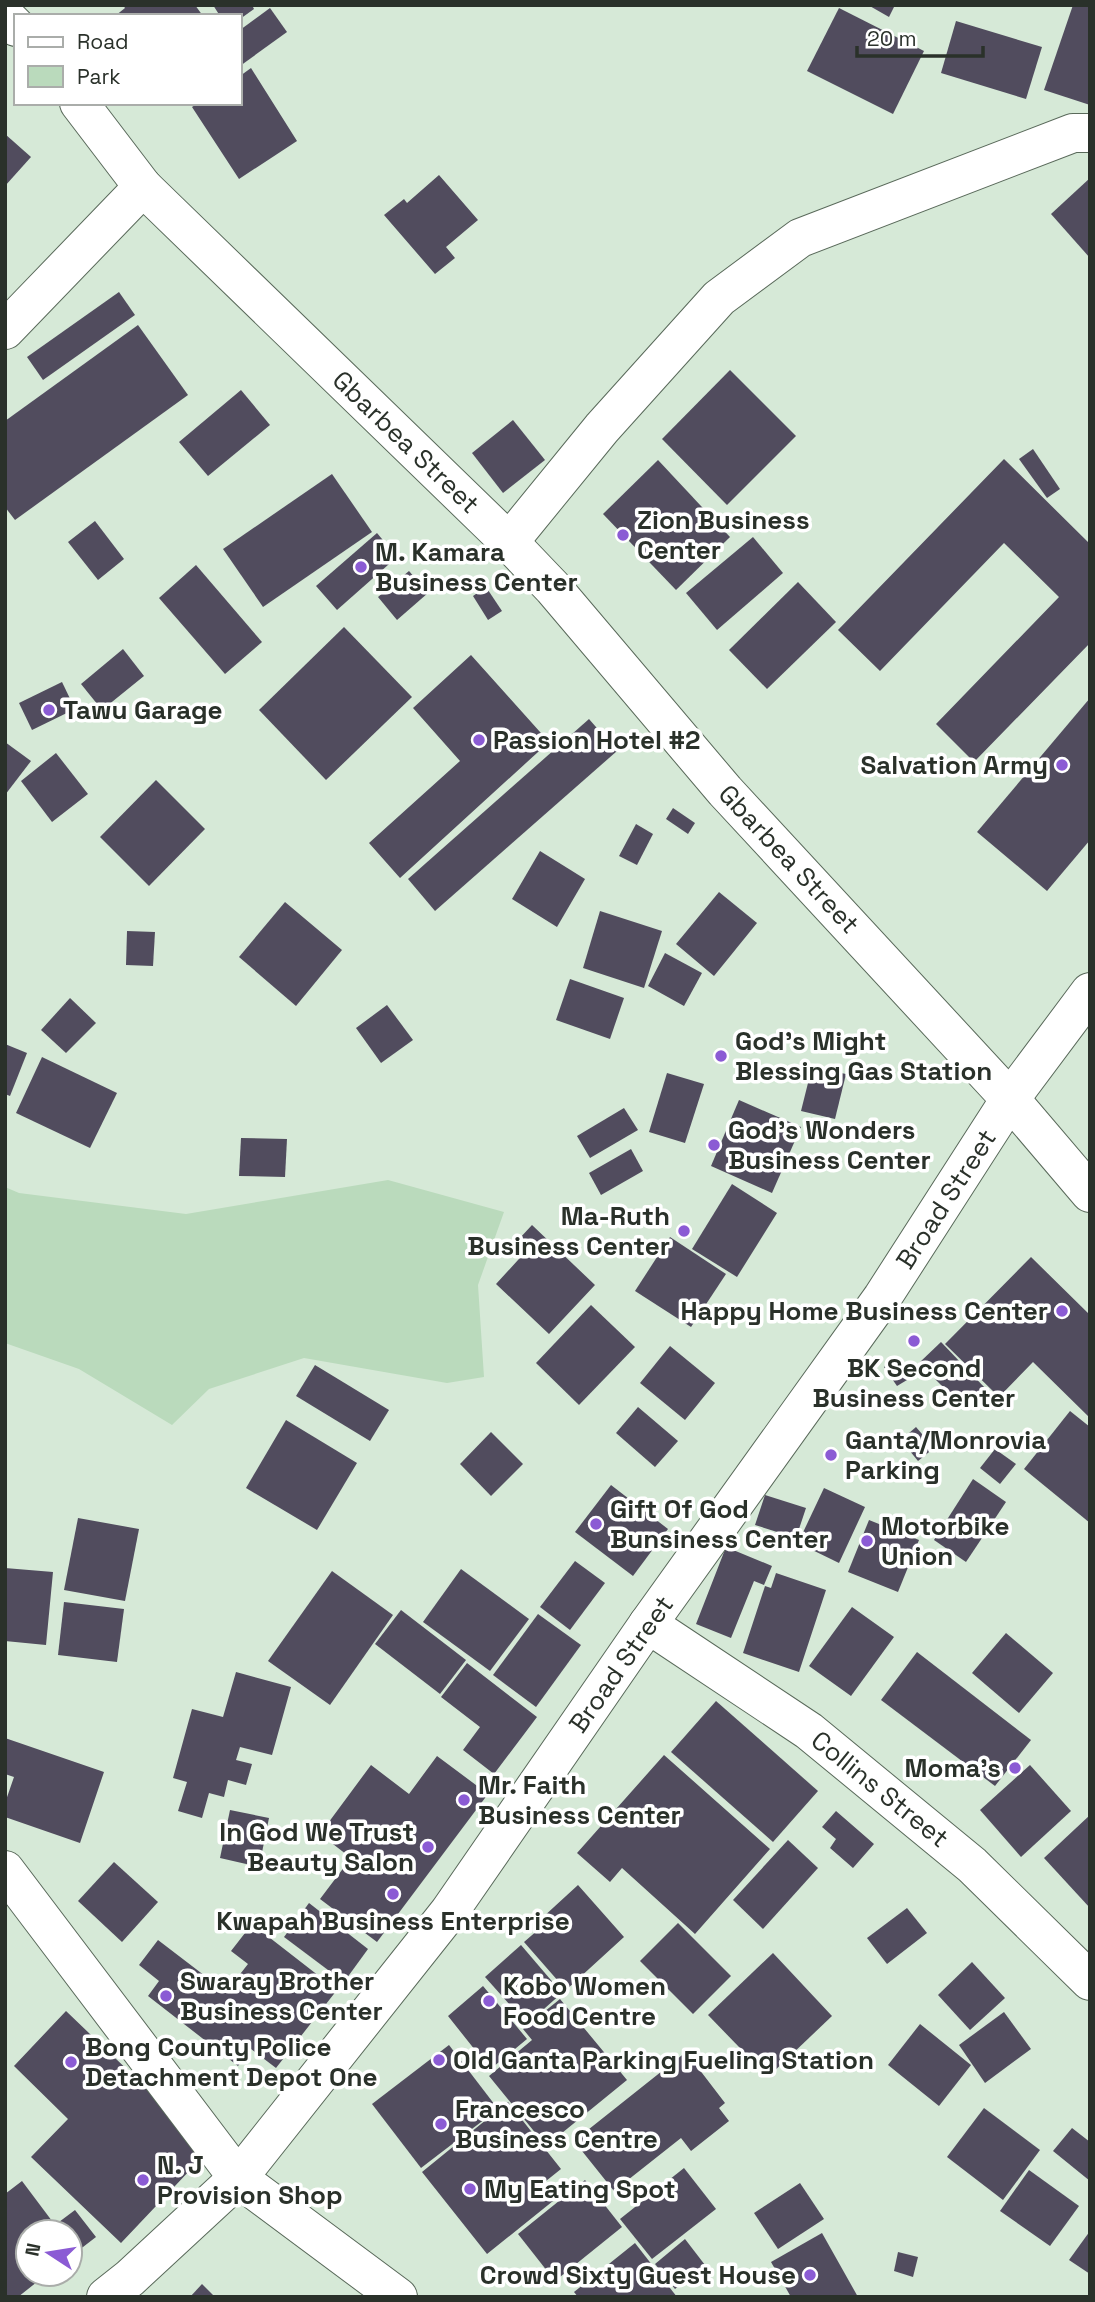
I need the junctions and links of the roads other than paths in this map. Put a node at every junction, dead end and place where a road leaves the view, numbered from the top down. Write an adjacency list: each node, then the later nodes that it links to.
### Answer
1 (81, 105): 3 (street, Gbarbea Street)
2 (1090, 133): 5 (street)
3 (143, 187): 4 (street); 5 (street, Gbarbea Street)
4 (5, 330)
5 (509, 542): 7 (street, Gbarbea Street)
6 (1090, 992): 7 (street, Broad Street)
7 (1010, 1099): 8 (street, Gbarbea Street); 9 (street, Broad Street)
8 (1090, 1194)
9 (648, 1624): 11 (street, Collins Street); 12 (street, Broad Street)
10 (5, 1870): 12 (street)
11 (1090, 1981)
12 (238, 2178): 13 (street, Broad Street); 14 (street)
13 (106, 2297)
14 (398, 2297)

